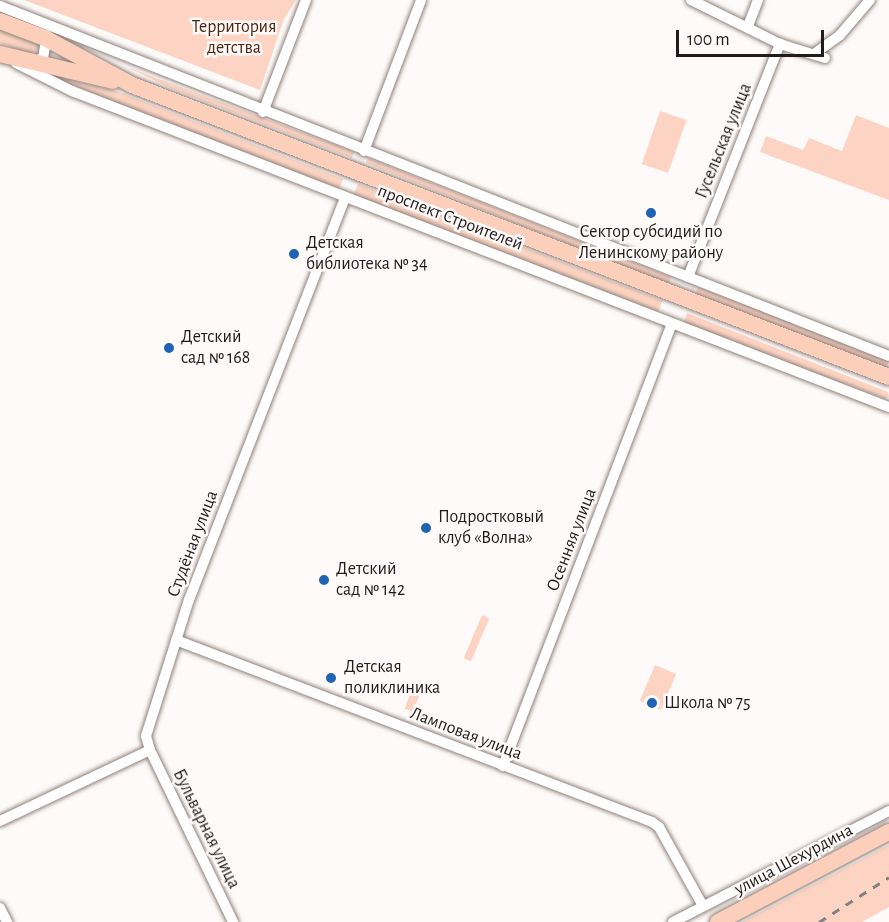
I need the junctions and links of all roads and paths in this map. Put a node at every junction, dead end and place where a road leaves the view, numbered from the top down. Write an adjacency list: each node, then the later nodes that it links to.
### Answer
1 (306, 0): 14 (street)
2 (422, 0): 15 (street)
3 (691, 0): 8 (street)
4 (758, 0): 8 (street)
5 (870, 0): 10 (street)
6 (0, 6): 9 (street, проспект Строителей)
7 (0, 21): 9 (main road, проспект Строителей)
8 (748, 26): 10 (street)
9 (48, 31): 12 (street); 13 (main road, проспект Строителей); 14 (street, проспект Строителей)
10 (780, 44): 17 (street, Гусельская улица)
11 (0, 54): 12 (main road, проспект Строителей); 16 (street, проспект Строителей)
12 (29, 63): 13 (main road, проспект Строителей)
13 (132, 85): 20 (main road, проспект Строителей)
14 (263, 112): 15 (street, проспект Строителей)
15 (364, 151): 17 (street, проспект Строителей)
16 (345, 198): 18 (street, проспект Строителей); 22 (street, Студёная улица)
17 (688, 278): 19 (street, проспект Строителей)
18 (671, 325): 21 (street, проспект Строителей); 24 (street, Осенняя улица)
19 (889, 356)
20 (889, 377)
21 (889, 408)
22 (176, 640): 23 (street, Студёная улица); 24 (street, Ламповая улица)
23 (150, 750): 26 (street); 31 (street, Бульварная улица)
24 (503, 766): 28 (street, Ламповая улица)
25 (889, 811): 28 (street)
26 (0, 821)
27 (889, 832): 33 (main road, улица Шехурдина)
28 (703, 906): 32 (street)
29 (0, 908): 30 (street)
30 (8, 922)
31 (233, 922)
32 (673, 922)
33 (718, 922)

